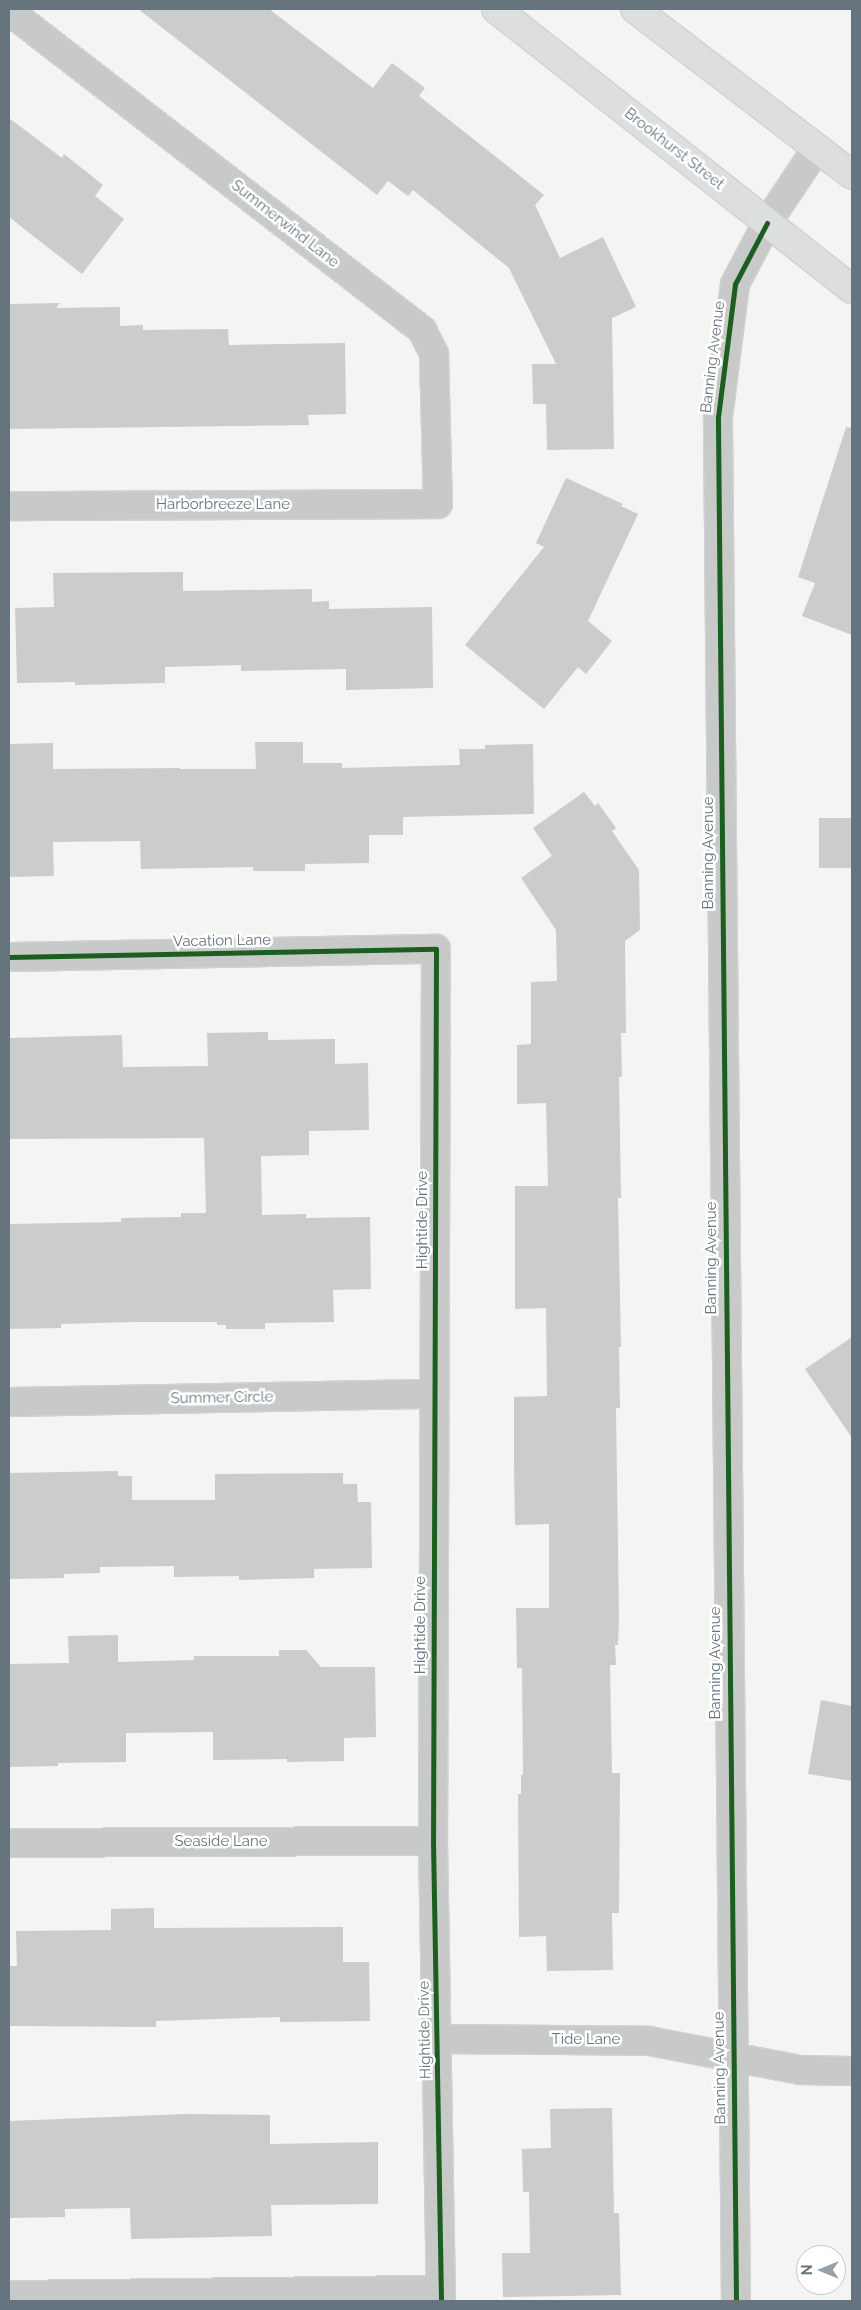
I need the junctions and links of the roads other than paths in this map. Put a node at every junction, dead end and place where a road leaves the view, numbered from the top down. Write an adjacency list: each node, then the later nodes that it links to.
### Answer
1 (496, 9): 6 (main road, Brookhurst Street)
2 (635, 9): 4 (main road)
3 (9, 11): 8 (street, Summerwind Lane)
4 (817, 148): 5 (main road); 6 (street, Banning Avenue)
5 (852, 175)
6 (767, 223): 7 (main road, Brookhurst Street); 17 (street, Banning Avenue)
7 (852, 289)
8 (438, 504): 9 (street, Harborbreeze Lane)
9 (9, 506)
10 (436, 948): 11 (street, Vacation Lane); 12 (street, Hightide Drive)
11 (9, 958)
12 (435, 1394): 13 (street, Summer Circle); 14 (street, Hightide Drive)
13 (9, 1402)
14 (433, 1841): 15 (street, Seaside Lane); 16 (street, Hightide Drive)
15 (9, 1843)
16 (438, 2040): 17 (street, Tide Lane); 20 (street, Hightide Drive)
17 (732, 2056): 18 (street, Tide Lane); 21 (street, Banning Avenue)
18 (852, 2071)
19 (9, 2295): 20 (street)
20 (441, 2296)
21 (736, 2301)

